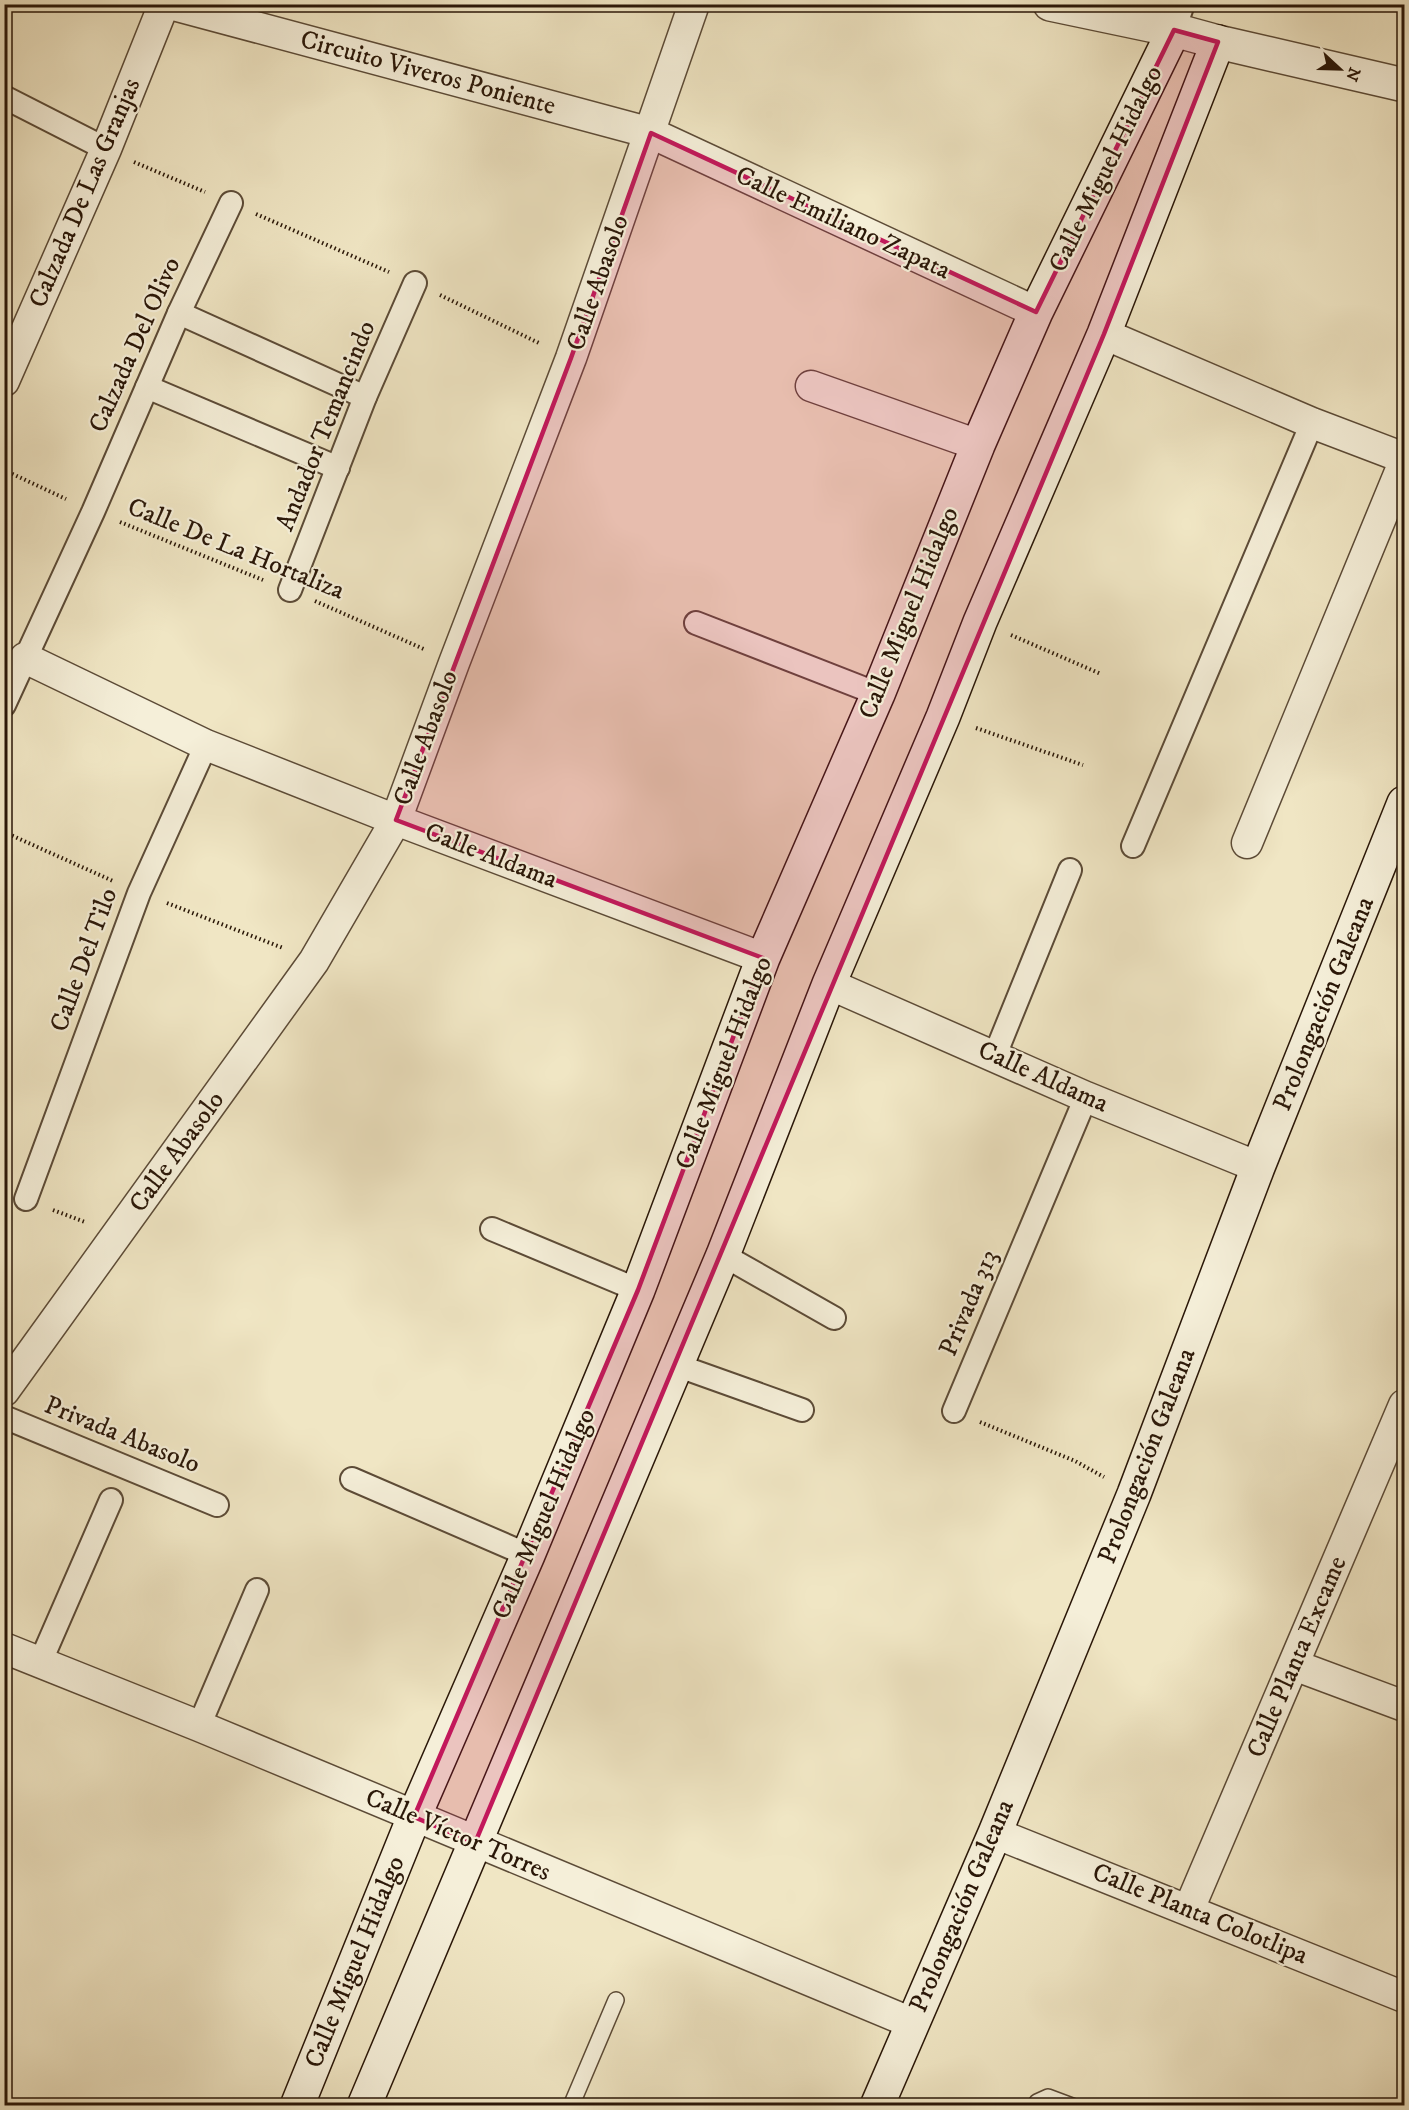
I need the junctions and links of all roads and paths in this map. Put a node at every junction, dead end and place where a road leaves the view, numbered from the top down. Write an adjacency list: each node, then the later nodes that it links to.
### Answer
1 (164, 4): 10 (street, Calzada De Las Granjas)
2 (170, 4): 9 (street, Circuito Viveros Poniente)
3 (694, 4): 9 (street, Calle Abasolo)
4 (1050, 4): 5 (main road)
5 (1179, 17): 6 (main road); 14 (main road, Calle Miguel Hidalgo)
6 (1218, 42): 7 (main road); 15 (main road, Calle Miguel Hidalgo)
7 (1404, 85)
8 (4, 97): 10 (street)
9 (651, 133): 14 (street, Calle Emiliano Zapata); 30 (street, Calle Abasolo)
10 (106, 149): 11 (path); 16 (street, Calzada De Las Granjas)
11 (231, 203): 13 (street, Calzada Del Olivo)
12 (415, 283): 19 (street, Andador Temancindo)
13 (180, 312): 18 (street, Calzada Del Olivo); 19 (street)
14 (1036, 312): 21 (main road, Calle Miguel Hidalgo)
15 (1104, 334): 20 (street); 28 (main road, Calle Miguel Hidalgo)
16 (4, 381)
17 (811, 386): 21 (street)
18 (147, 387): 23 (street); 25 (street, Calzada Del Olivo)
19 (365, 397): 23 (street, Andador Temancindo)
20 (1312, 423): 22 (street); 40 (street)
21 (978, 446): 32 (main road, Calle Miguel Hidalgo)
22 (1404, 460): 39 (street)
23 (338, 468): 26 (street, Andador Temancindo)
24 (4, 470): 25 (path, Calle De La Hortaliza)
25 (93, 512): 26 (path, Calle De La Hortaliza); 29 (street, Calzada Del Olivo)
26 (290, 590): 30 (path, Calle De La Hortaliza)
27 (696, 622): 32 (street)
28 (980, 622): 31 (path); 34 (main road, Calle Miguel Hidalgo)
29 (25, 658): 33 (street, Calzada Del Olivo); 35 (street, Calle Aldama)
30 (454, 663): 38 (street, Calle Abasolo)
31 (1101, 674)
32 (878, 694): 42 (main road, Calle Miguel Hidalgo)
33 (4, 705)
34 (943, 717): 36 (path); 43 (main road, Calle Miguel Hidalgo)
35 (206, 745): 38 (street, Calle Aldama); 47 (street, Calle Del Tilo)
36 (1083, 765)
37 (1404, 803): 46 (main road, Prolongación Galeana)
38 (396, 820): 42 (street, Calle Aldama); 49 (street, Calle Abasolo)
39 (1247, 843)
40 (1133, 846)
41 (1070, 870): 44 (street)
42 (763, 958): 51 (main road, Calle Miguel Hidalgo)
43 (829, 984): 44 (street, Calle Aldama); 50 (main road, Calle Miguel Hidalgo)
44 (995, 1055): 45 (street, Calle Aldama)
45 (1086, 1096): 46 (street, Calle Aldama); 56 (street, Privada 313)
46 (1258, 1167): 71 (main road, Prolongación Galeana)
47 (26, 1199): 49 (path)
48 (492, 1229): 51 (street)
49 (117, 1235): 54 (street, Calle Abasolo)
50 (723, 1255): 52 (street); 53 (main road, Calle Miguel Hidalgo)
51 (638, 1290): 63 (main road, Calle Miguel Hidalgo)
52 (834, 1318)
53 (676, 1365): 55 (street); 72 (main road, Calle Miguel Hidalgo)
54 (4, 1391)
55 (802, 1410)
56 (954, 1411): 59 (path)
57 (1403, 1413): 67 (street, Calle Planta Excame)
58 (4, 1417): 62 (street, Privada Abasolo)
59 (1075, 1461)
60 (352, 1479): 63 (street)
61 (111, 1500): 66 (street)
62 (217, 1505)
63 (528, 1555): 70 (main road, Calle Miguel Hidalgo)
64 (257, 1590): 69 (street)
65 (4, 1648): 66 (street, Calle Víctor Torres)
66 (40, 1664): 69 (street, Calle Víctor Torres)
67 (1294, 1665): 68 (street); 73 (street, Calle Planta Excame)
68 (1404, 1706)
69 (199, 1726): 70 (street, Calle Víctor Torres)
70 (414, 1817): 72 (street, Calle Víctor Torres); 77 (main road, Calle Miguel Hidalgo)
71 (994, 1833): 73 (street, Calle Planta Colotlipa); 76 (main road, Prolongación Galeana)
72 (475, 1843): 76 (street, Calle Víctor Torres); 78 (main road, Calle Miguel Hidalgo)
73 (1189, 1909): 74 (street, Calle Planta Colotlipa)
74 (1404, 1997)
75 (616, 2000): 79 (lane)
76 (912, 2023): 80 (main road, Prolongación Galeana)
77 (297, 2106)
78 (364, 2106)
79 (571, 2106)
80 (878, 2106)
81 (1035, 2106): 82 (lane)
82 (1072, 2106)

